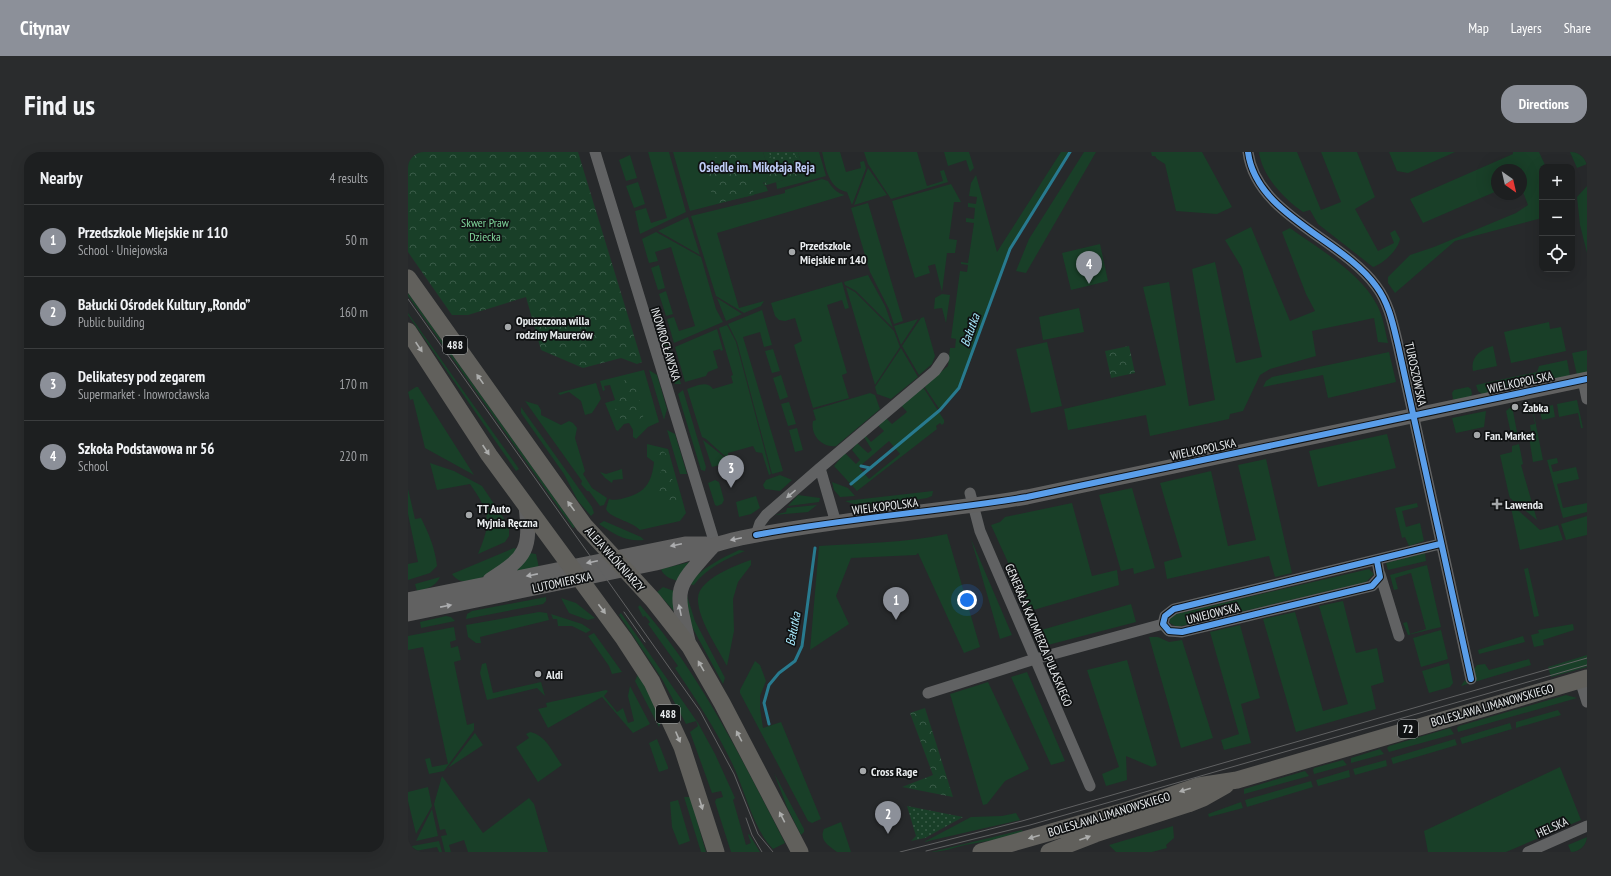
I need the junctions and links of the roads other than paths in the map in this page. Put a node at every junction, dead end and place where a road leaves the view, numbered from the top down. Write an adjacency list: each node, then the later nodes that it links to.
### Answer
1 (595, 152): 15 (street, INOWROCŁAWSKA)
2 (1248, 152): 8 (street, TUROSZOWSKA)
3 (408, 278): 18 (main road, ALEJA WŁÓKNIARZY / 488, one-way to 3)
4 (408, 331): 11 (main road, 488, one-way to 11)
5 (944, 358): 9 (street)
6 (1585, 379): 7 (street); 8 (street, WIELKOPOLSKA)
7 (1587, 399)
8 (1414, 415): 10 (street, WIELKOPOLSKA); 16 (street, TUROSZOWSKA)
9 (820, 468): 12 (street); 14 (street, one-way to 14)
10 (972, 500): 12 (street, WIELKOPOLSKA); 27 (street, GENERAŁA KAZIMIERZA PUŁASKIEGO)
11 (526, 506): 19 (main road, 488); 21 (street)
12 (836, 523): 13 (street, WIELKOPOLSKA)
13 (820, 525): 14 (street, LUTOMIERSKA)
14 (756, 535): 15 (street, LUTOMIERSKA, one-way to 15)
15 (715, 544): 18 (street, LUTOMIERSKA); 26 (street, one-way to 15)
16 (1440, 544): 17 (street, UNIEJOWSKA); 28 (street, TUROSZOWSKA)
17 (1377, 561): 20 (street); 24 (street, UNIEJOWSKA)
18 (619, 564): 19 (street, LUTOMIERSKA); 26 (main road, ALEJA WŁÓKNIARZY / 488)
19 (575, 573): 21 (street, LUTOMIERSKA, one-way to 21); 23 (street, LUTOMIERSKA, one-way to 19); 36 (main road, 488, one-way to 36)
20 (1380, 574): 24 (street, UNIEJOWSKA); 25 (street)
21 (480, 585): 22 (street, LUTOMIERSKA)
22 (408, 600)
23 (408, 614)
24 (1163, 624): 27 (street)
25 (1399, 636)
26 (690, 648): 37 (main road, ALEJA WŁÓKNIARZY / 488, one-way to 26)
27 (1035, 659): 30 (street); 33 (street, GENERAŁA KAZIMIERZA PUŁASKIEGO)
28 (1471, 679)
29 (1584, 679): 31 (street); 32 (main road, BOLESŁAWA LIMANOWSKIEGO / 72)
30 (928, 693)
31 (1587, 702)
32 (1237, 780): 35 (main road, BOLESŁAWA LIMANOWSKIEGO / 72, one-way to 35); 38 (main road, BOLESŁAWA LIMANOWSKIEGO / 72, one-way to 32)
33 (1090, 786)
34 (1587, 826): 39 (street, HELSKA)
35 (990, 851)
36 (716, 852)
37 (800, 852)
38 (1049, 852)
39 (1528, 852)

